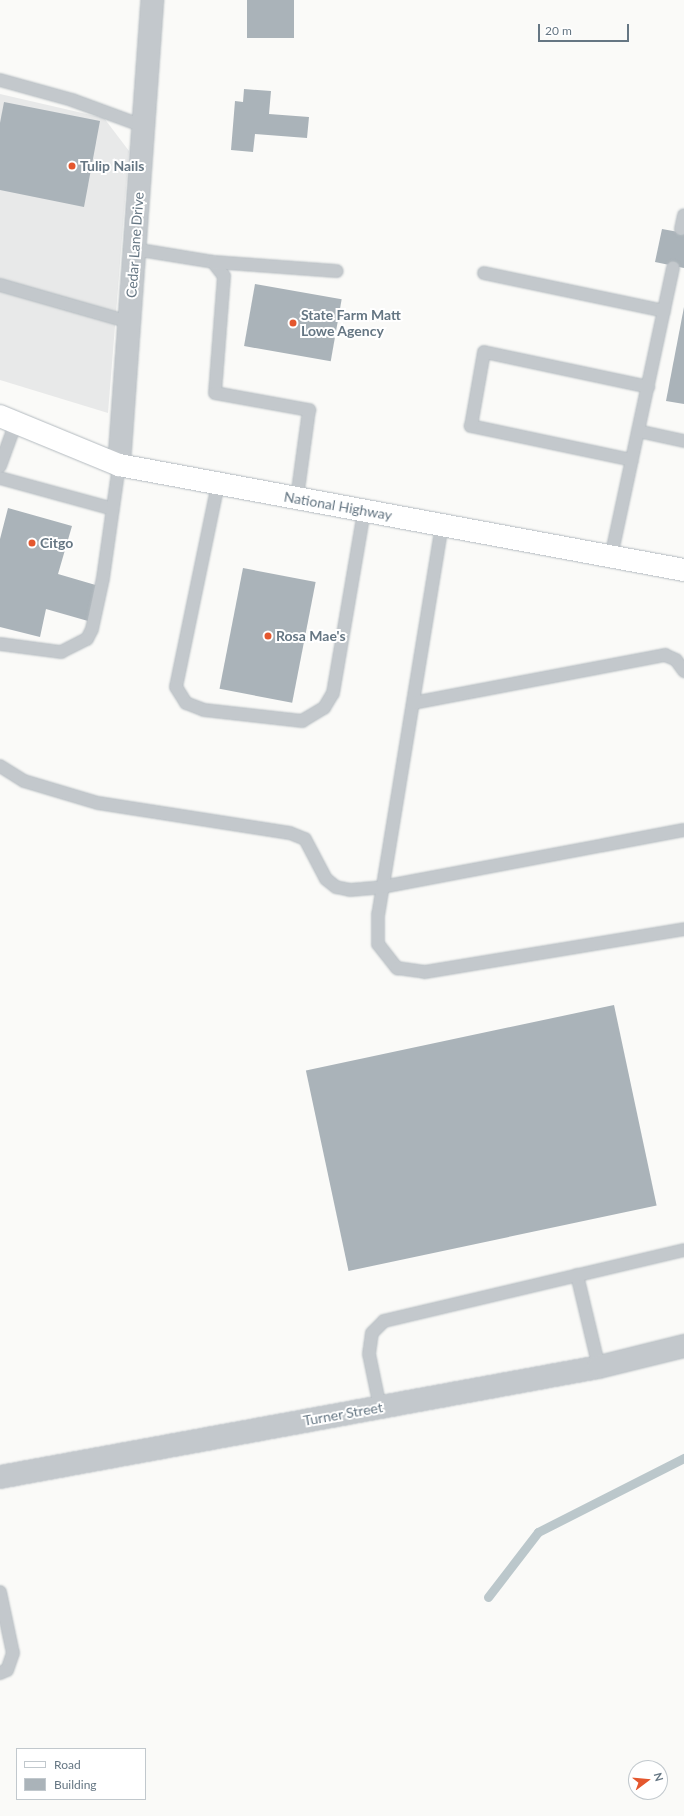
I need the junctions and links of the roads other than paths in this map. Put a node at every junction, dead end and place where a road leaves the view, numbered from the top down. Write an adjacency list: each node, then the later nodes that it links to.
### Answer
1 (152, 0): 3 (street, Cedar Lane Drive)
2 (0, 80): 3 (lane)
3 (143, 126): 6 (street, Cedar Lane Drive)
4 (684, 215): 5 (lane)
5 (682, 229)
6 (134, 249): 7 (lane); 13 (street, Cedar Lane Drive)
7 (213, 262): 9 (lane); 23 (lane)
8 (673, 268): 12 (lane)
9 (337, 271)
10 (484, 273): 12 (lane)
11 (0, 285): 13 (lane)
12 (664, 311): 14 (lane)
13 (129, 322): 19 (street, Cedar Lane Drive)
14 (648, 387): 16 (lane); 18 (lane)
15 (8, 419): 19 (main road, National Highway); 20 (lane)
16 (638, 431): 17 (lane); 18 (lane)
17 (684, 441)
18 (632, 460): 27 (lane)
19 (119, 465): 22 (main road, National Highway); 24 (lane)
20 (0, 466)
21 (0, 478): 24 (lane)
22 (218, 484): 23 (main road, National Highway); 25 (lane)
23 (297, 498): 25 (main road, National Highway)
24 (113, 509): 29 (lane)
25 (364, 511): 26 (main road, National Highway)
26 (442, 525): 27 (main road, National Highway); 31 (lane)
27 (611, 557): 28 (main road, National Highway)
28 (684, 570)
29 (0, 644)
30 (684, 671): 31 (lane)
31 (413, 703): 34 (lane)
32 (0, 766): 34 (lane)
33 (684, 830): 34 (lane)
34 (382, 887): 35 (lane)
35 (684, 929)
36 (684, 1250): 37 (lane)
37 (577, 1275): 39 (lane); 40 (lane)
38 (684, 1346): 39 (street, Turner Street)
39 (599, 1367): 40 (street, Turner Street)
40 (380, 1407): 41 (street, Turner Street)
41 (0, 1477)
42 (0, 1592): 43 (lane)
43 (0, 1673)

